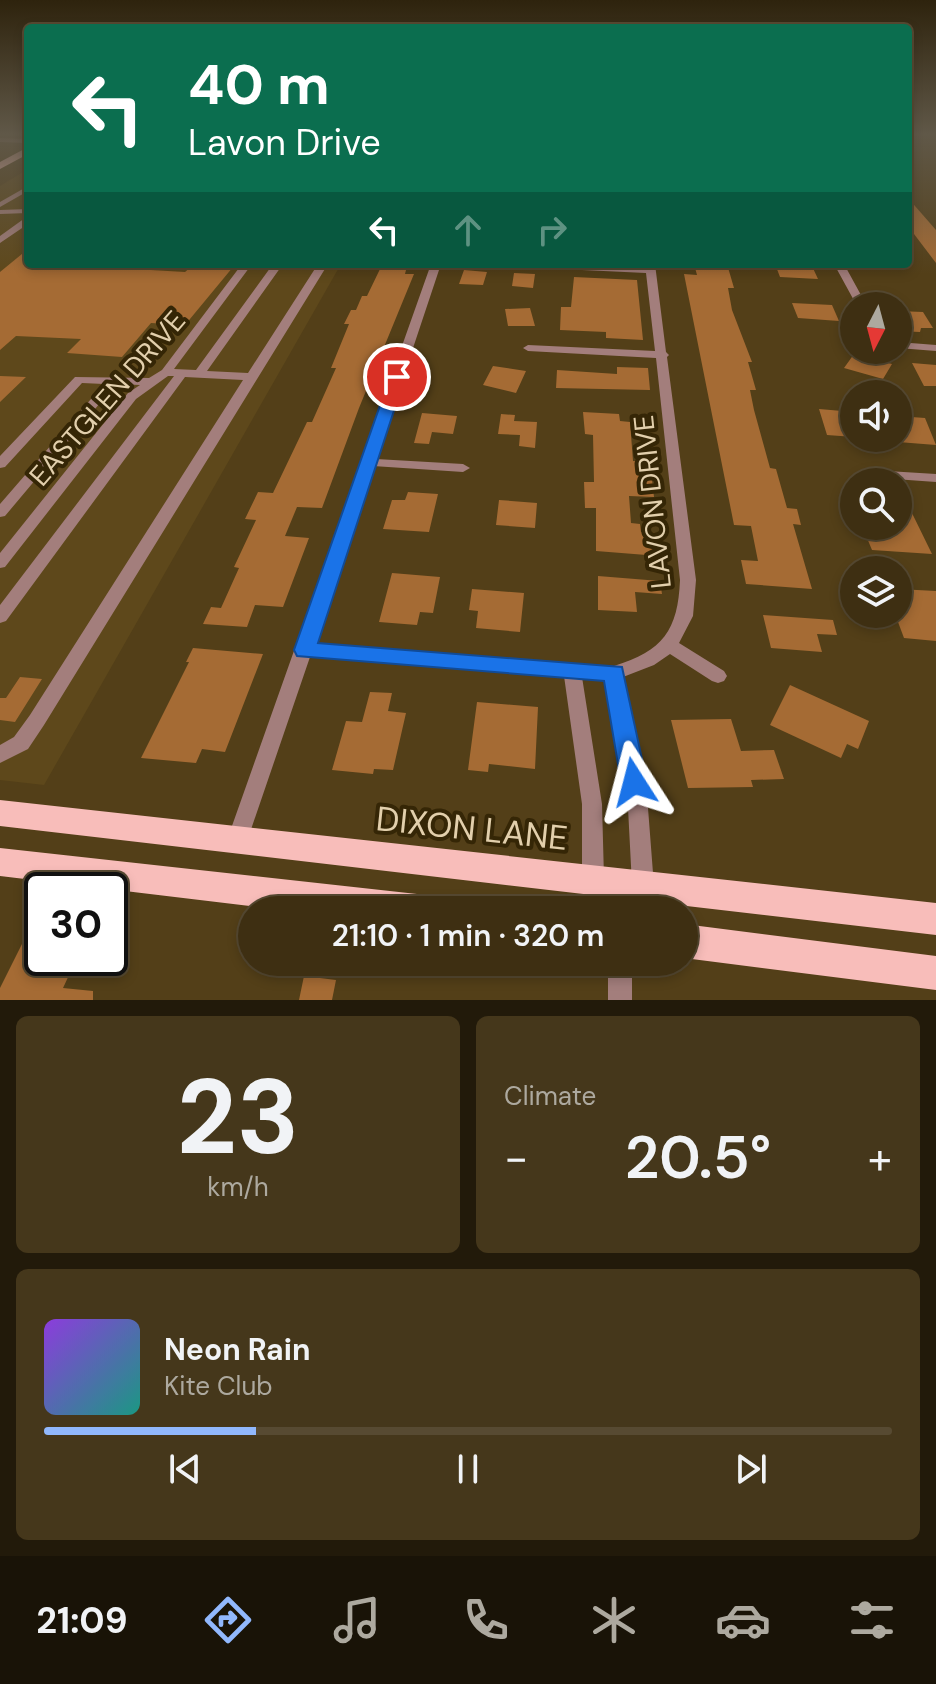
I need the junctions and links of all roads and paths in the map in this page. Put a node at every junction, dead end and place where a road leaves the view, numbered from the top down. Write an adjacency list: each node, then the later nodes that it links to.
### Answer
1 (24, 190): 2 (street)
2 (0, 205)
3 (24, 211): 4 (street)
4 (4, 212): 5 (street)
5 (0, 222)
6 (24, 223): 7 (street)
7 (0, 240)
8 (244, 268): 19 (street, EASTGLEN DRIVE)
9 (275, 268): 20 (street)
10 (320, 268): 21 (street)
11 (435, 268): 24 (street)
12 (650, 268): 18 (street, LAVON DRIVE)
13 (841, 268): 14 (street)
14 (854, 292)
15 (912, 346): 17 (street)
16 (528, 348): 18 (street)
17 (936, 348)
18 (663, 355): 32 (street, LAVON DRIVE)
19 (174, 372): 20 (street); 23 (street, EASTGLEN DRIVE); 31 (street)
20 (199, 374): 21 (street)
21 (251, 377): 37 (street)
22 (113, 380): 23 (street); 25 (street); 29 (street)
23 (150, 382): 30 (street, EASTGLEN DRIVE)
24 (368, 462): 26 (street); 33 (street)
25 (0, 464)
26 (463, 468)
27 (912, 477): 28 (street)
28 (936, 478)
29 (0, 513)
30 (0, 563)
31 (0, 617)
32 (669, 645): 35 (street); 36 (street)
33 (305, 650): 34 (street); 39 (street)
34 (572, 670): 35 (street); 41 (street)
35 (614, 673): 45 (street)
36 (718, 676)
37 (0, 755)
38 (0, 813): 39 (main road, DIXON LANE)
39 (238, 840): 41 (main road, DIXON LANE)
40 (0, 862): 42 (main road)
41 (593, 880): 43 (street); 44 (main road, DIXON LANE)
42 (295, 896)
43 (602, 896)
44 (632, 896)
45 (637, 896)
46 (698, 902): 47 (main road, DIXON LANE)
47 (936, 919)
48 (698, 943): 49 (main road)
49 (936, 973)
50 (620, 976): 51 (street)
51 (620, 1000)

